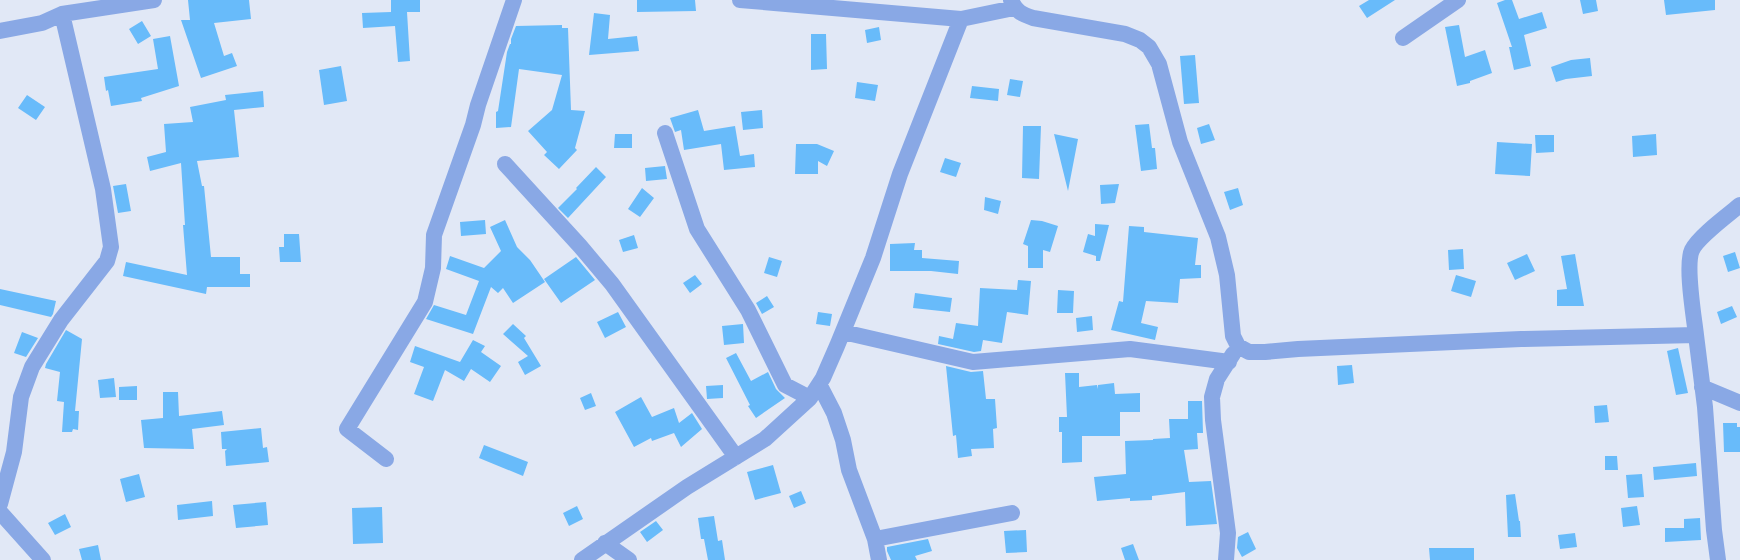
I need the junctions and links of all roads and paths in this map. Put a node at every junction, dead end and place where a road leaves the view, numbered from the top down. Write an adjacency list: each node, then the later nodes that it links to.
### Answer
1 (154, 0): 6 (street)
2 (514, 0): 21 (street)
3 (740, 0): 7 (street)
4 (1458, 0): 9 (street)
5 (1013, 4): 7 (street); 15 (street)
6 (62, 14): 8 (street); 22 (street)
7 (962, 19): 13 (street)
8 (0, 31)
9 (1403, 38)
10 (665, 134): 18 (street)
11 (505, 164): 20 (street)
12 (1740, 205): 14 (street)
13 (843, 332): 16 (street); 18 (street)
14 (1696, 335): 15 (street); 17 (street)
15 (1238, 346): 16 (street)
16 (1229, 362): 31 (street)
17 (1702, 387): 19 (street); 32 (street)
18 (814, 391): 20 (street); 25 (street)
19 (1740, 403)
20 (736, 456): 26 (street)
21 (386, 459)
22 (0, 504)
23 (0, 512): 27 (street)
24 (1012, 512): 25 (street)
25 (875, 539): 30 (street)
26 (605, 543): 28 (street); 29 (street)
27 (43, 560)
28 (582, 560)
29 (629, 560)
30 (879, 560)
31 (1226, 560)
32 (1718, 560)

